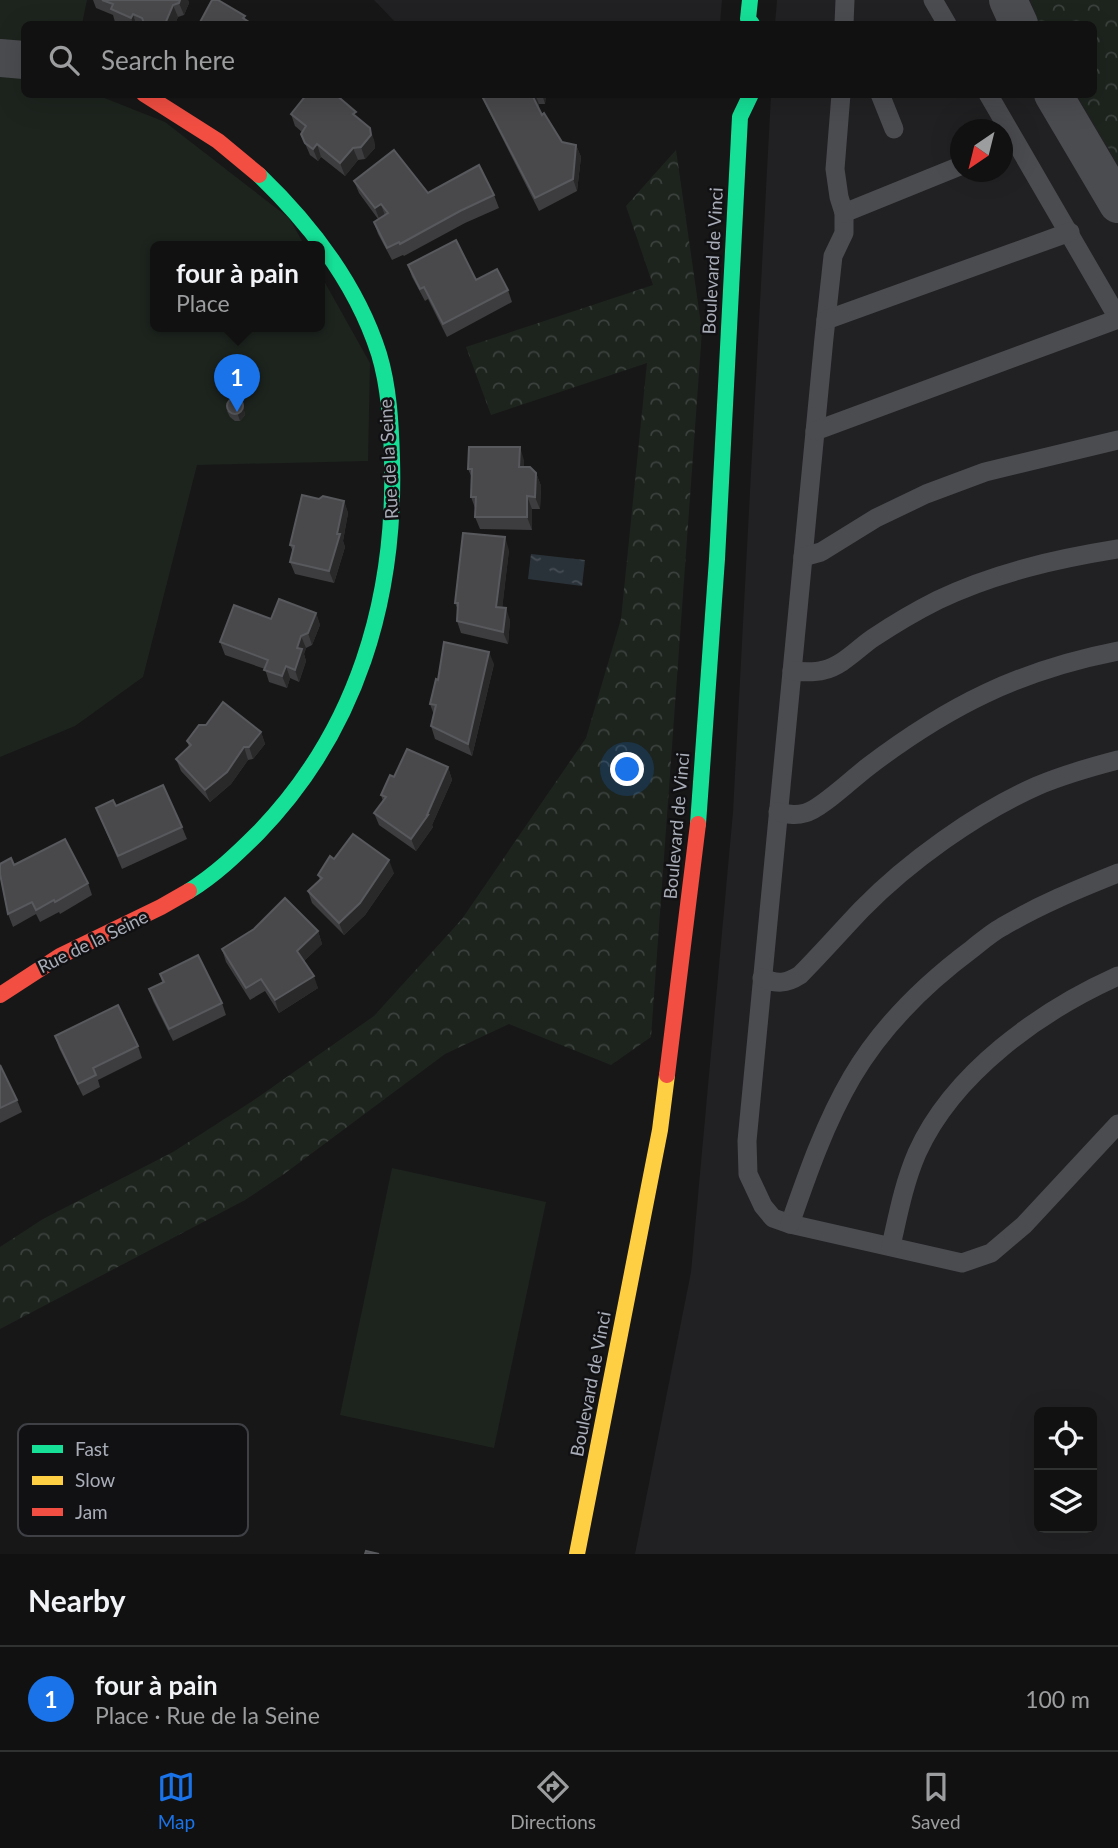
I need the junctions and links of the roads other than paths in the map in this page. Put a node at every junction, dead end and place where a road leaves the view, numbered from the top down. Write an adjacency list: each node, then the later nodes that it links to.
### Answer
1 (750, 0): 5 (main road)
2 (845, 0): 6 (lane)
3 (933, 0): 7 (lane)
4 (1008, 0): 8 (street)
5 (750, 21)
6 (844, 21)
7 (945, 21)
8 (1018, 21)
9 (0, 58): 10 (street)
10 (21, 60)
11 (152, 98): 24 (main road, Rue de la Seine)
12 (749, 98): 43 (main road, Boulevard de Vinci)
13 (841, 98): 22 (lane)
14 (882, 98): 18 (lane)
15 (990, 98): 17 (lane)
16 (1055, 98): 21 (street)
17 (998, 119)
18 (894, 129)
19 (1013, 153): 23 (lane)
20 (950, 170): 22 (lane)
21 (1118, 204)
22 (844, 213): 27 (lane)
23 (1070, 232): 26 (lane); 27 (lane)
24 (318, 241)
25 (325, 252): 39 (main road, Rue de la Seine)
26 (1118, 318): 28 (lane)
27 (826, 320): 28 (lane)
28 (815, 431): 31 (lane)
29 (1118, 440): 31 (lane)
30 (1118, 549): 33 (lane)
31 (803, 557): 33 (lane)
32 (1118, 650): 35 (lane)
33 (792, 671): 35 (lane)
34 (1118, 760): 38 (lane)
35 (778, 812): 38 (lane)
36 (1118, 873): 41 (lane)
37 (1118, 976): 42 (lane)
38 (762, 978): 41 (lane)
39 (0, 995)
40 (1118, 1125): 42 (lane)
41 (790, 1224): 42 (lane)
42 (891, 1246)
43 (577, 1554)

